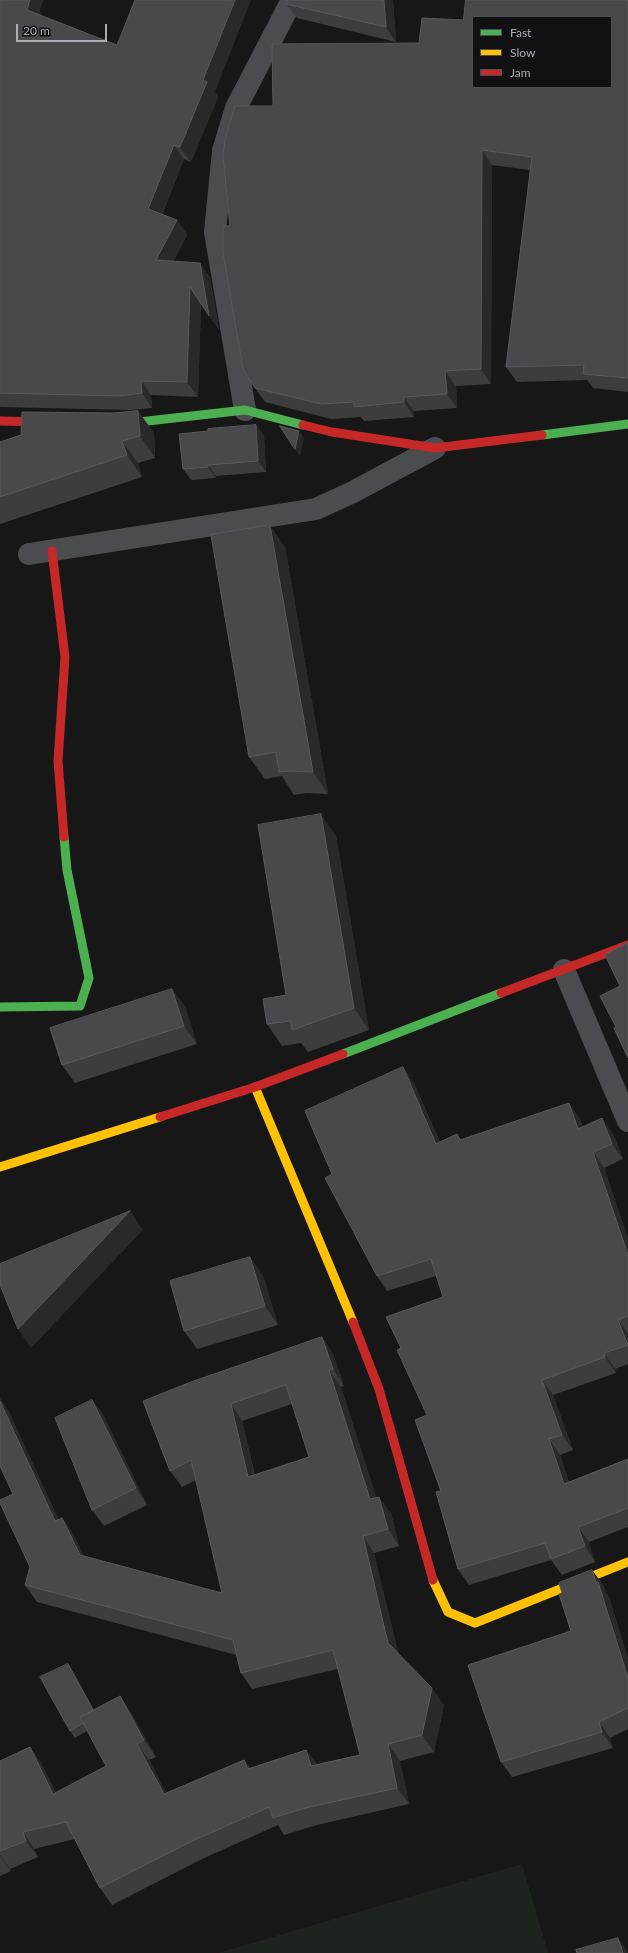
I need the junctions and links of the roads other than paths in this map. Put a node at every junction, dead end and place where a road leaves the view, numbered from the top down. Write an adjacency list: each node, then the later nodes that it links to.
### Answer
1 (292, 0): 2 (street)
2 (245, 410): 5 (street); 7 (street)
3 (0, 421): 4 (street)
4 (61, 422)
5 (107, 423)
6 (628, 424): 7 (street)
7 (435, 448): 8 (street)
8 (52, 551): 9 (street); 12 (street)
9 (29, 554)
10 (628, 945): 11 (street)
11 (564, 970): 13 (street); 14 (street)
12 (0, 1007)
13 (255, 1087): 15 (street); 16 (street)
14 (628, 1121)
15 (0, 1167)
16 (628, 1562)

